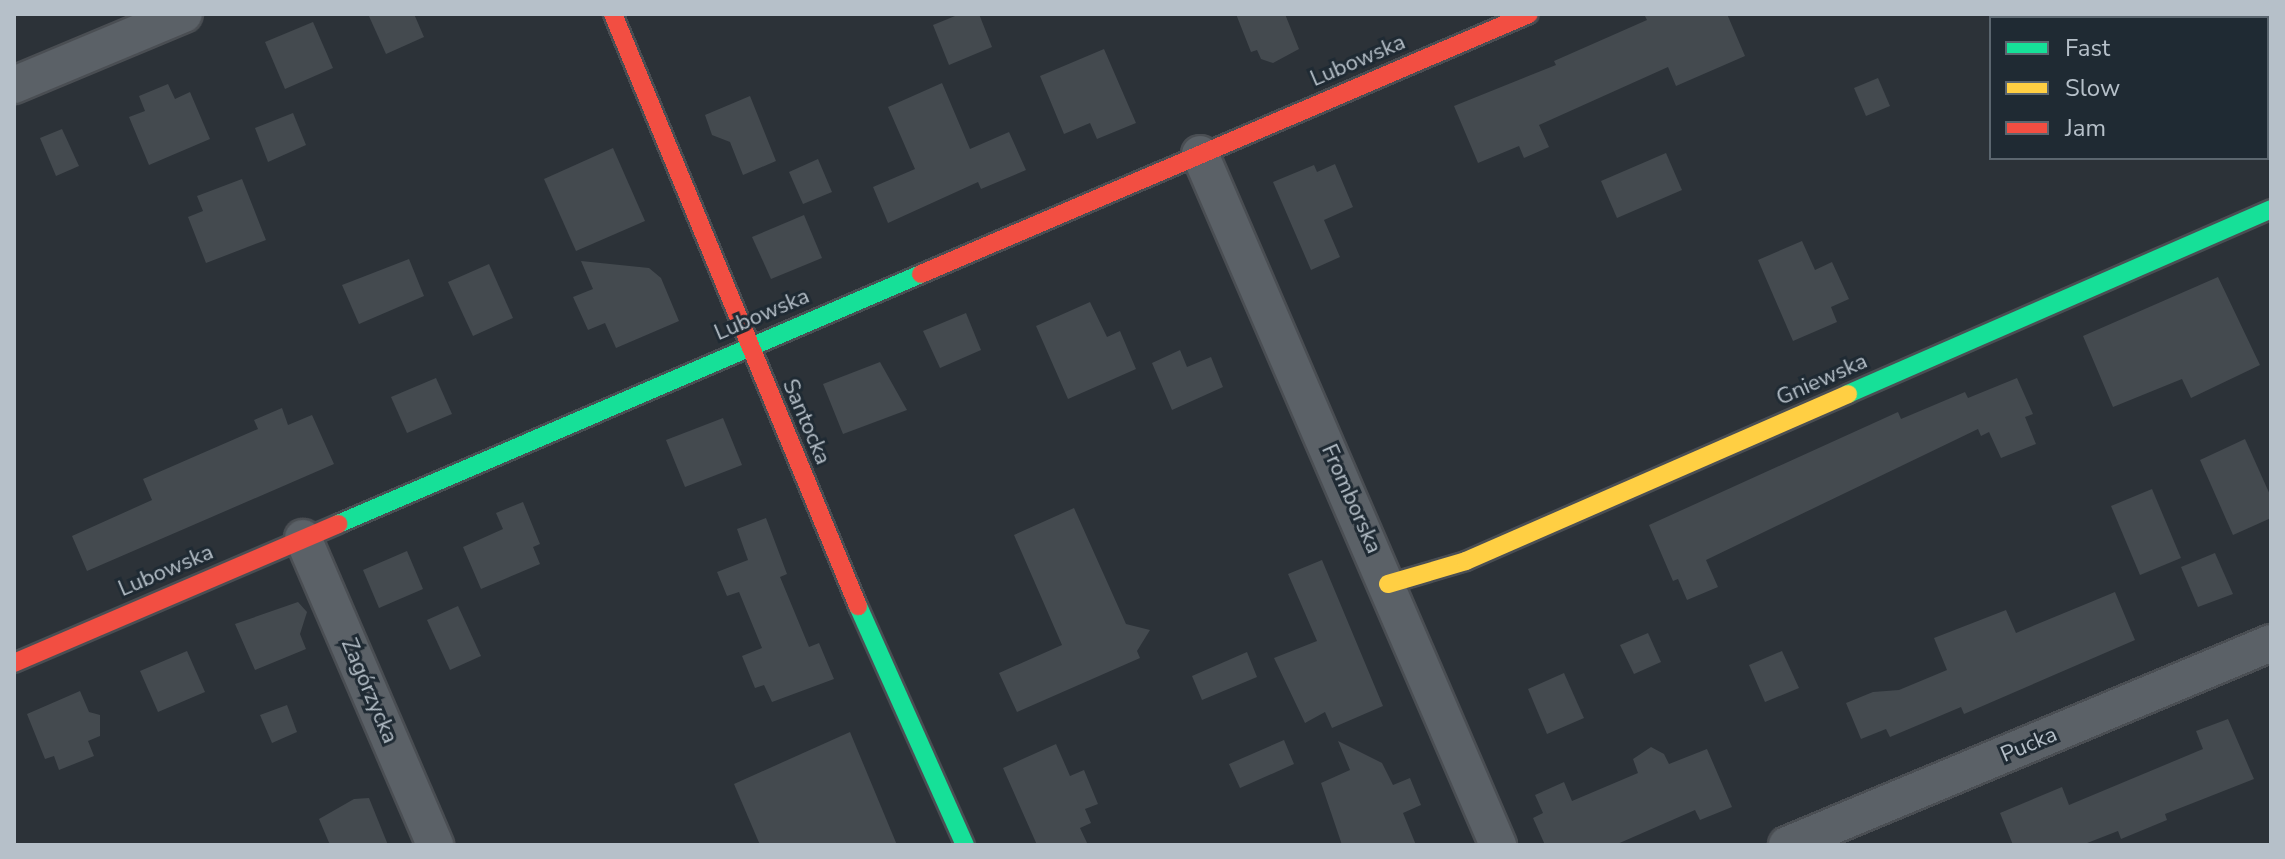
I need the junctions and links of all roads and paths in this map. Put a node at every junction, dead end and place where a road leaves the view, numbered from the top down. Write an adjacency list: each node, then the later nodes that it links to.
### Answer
1 (184, 14): 4 (street)
2 (613, 14): 7 (street, Santocka)
3 (1529, 14): 5 (street, Lubowska)
4 (14, 85)
5 (1200, 154): 7 (street, Lubowska); 9 (street, Fromborska)
6 (2271, 209): 9 (street, Gniewska)
7 (748, 347): 8 (street, Lubowska); 13 (street, Santocka)
8 (303, 538): 11 (street, Lubowska); 12 (street, Zagórzycka)
9 (1388, 584): 14 (street, Fromborska)
10 (2271, 643): 15 (street, Pucka)
11 (14, 663)
12 (435, 845)
13 (965, 845)
14 (1498, 845)
15 (1787, 845)

